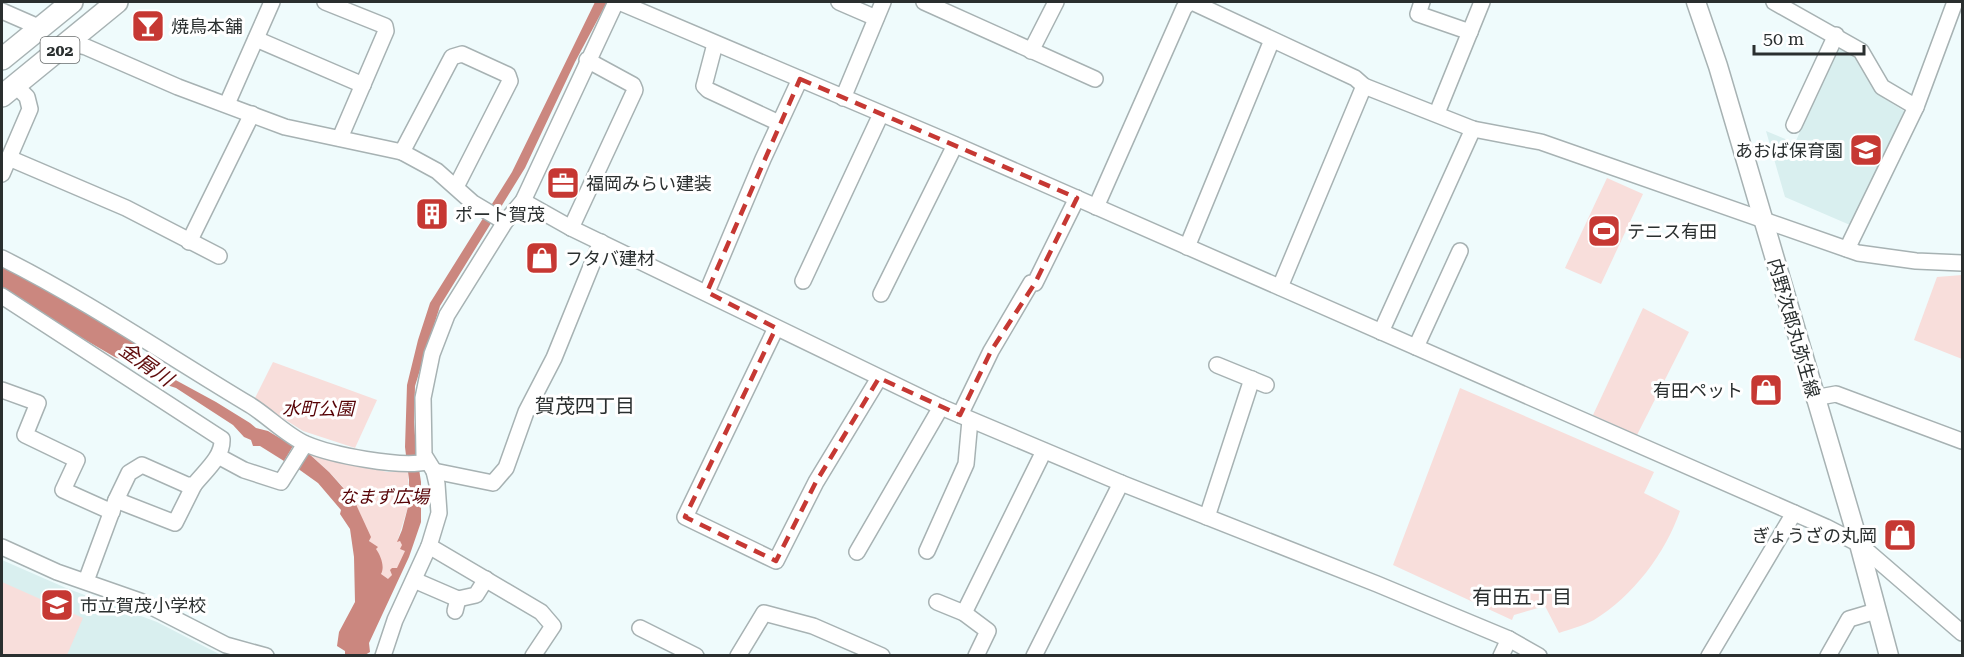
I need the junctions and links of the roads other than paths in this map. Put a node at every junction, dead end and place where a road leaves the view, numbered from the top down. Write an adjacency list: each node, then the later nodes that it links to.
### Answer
1 (65, 2): 21 (highway, 202)
2 (72, 2): 30 (highway)
3 (111, 2): 36 (highway)
4 (117, 2): 26 (highway, 202)
5 (273, 2): 24 (street)
6 (325, 2): 34 (street)
7 (617, 2): 18 (street); 31 (street)
8 (839, 2): 20 (street)
9 (883, 2): 20 (street)
10 (924, 2): 28 (street)
11 (1056, 2): 28 (street)
12 (1191, 2): 25 (street); 54 (street)
13 (1422, 2): 22 (street)
14 (1482, 2): 22 (street)
15 (1696, 2): 55 (main road, 内野次郎丸弥生線)
16 (1774, 2): 23 (street)
17 (1955, 2): 39 (street)
18 (652, 8): 27 (street)
19 (2, 11): 21 (street)
20 (876, 18): 37 (street)
21 (34, 25): 29 (highway, 202)
22 (1470, 32): 40 (street)
23 (1836, 35): 39 (street); 44 (street)
24 (256, 39): 34 (street); 38 (street)
25 (1272, 40): 35 (street); 60 (street)
26 (68, 43): 36 (highway, 202); 38 (street)
27 (715, 44): 32 (street); 43 (street)
28 (1031, 51): 33 (street)
29 (2, 52)
30 (2, 59)
31 (587, 60): 53 (street); 57 (street)
32 (800, 79): 37 (street); 43 (street)
33 (1095, 79)
34 (363, 85): 46 (street)
35 (1364, 86): 40 (street); 67 (street)
36 (6, 91): 49 (street)
37 (843, 98): 42 (street)
38 (227, 104): 41 (street)
39 (1916, 107): 61 (street)
40 (1437, 113): 45 (street)
41 (252, 114): 46 (street); 58 (street)
42 (881, 114): 47 (street); 66 (street)
43 (779, 123): 68 (street)
44 (1794, 124)
45 (1473, 129): 55 (street); 72 (street)
46 (340, 138): 48 (street)
47 (956, 145): 52 (street); 69 (street)
48 (402, 152): 51 (street); 51 (street)
49 (9, 158): 50 (street); 58 (street)
50 (2, 174)
51 (456, 187): 56 (street)
52 (1077, 198): 54 (street); 79 (street)
53 (523, 201): 56 (street); 57 (street)
54 (1096, 207): 60 (street)
55 (1762, 218): 61 (street); 77 (main road, 内野次郎丸弥生線)
56 (505, 222): 84 (street)
57 (571, 228): 59 (street)
58 (189, 242): 63 (street)
59 (601, 242): 68 (street); 84 (street)
60 (1187, 247): 67 (street)
61 (1847, 249): 65 (street)
62 (1461, 250): 73 (street)
63 (219, 256)
64 (2, 258): 81 (street)
65 (1962, 263)
66 (803, 281)
67 (1280, 287): 72 (street)
68 (707, 292): 71 (street)
69 (882, 294)
70 (2, 296): 83 (street)
71 (776, 328): 75 (street); 75 (street)
72 (1381, 332): 73 (street)
73 (1416, 347): 88 (street)
74 (1217, 365): 89 (street)
75 (879, 378): 78 (street)
76 (2, 390): 87 (street)
77 (1814, 398): 80 (street); 90 (main road, 内野次郎丸弥生線)
78 (941, 407): 79 (street); 94 (street)
79 (965, 417): 82 (street); 93 (street)
80 (1962, 441)
81 (305, 444): 83 (street); 84 (street)
82 (1044, 451): 85 (street); 100 (street)
83 (218, 456): 86 (street)
84 (431, 467): 91 (street)
85 (1121, 483): 89 (street); 111 (street)
86 (194, 485): 87 (street); 87 (street)
87 (114, 506): 97 (street)
88 (1794, 513): 90 (street); 114 (street)
89 (1207, 517): 103 (street)
90 (1859, 544): 99 (main road, 内野次郎丸弥生線); 102 (street)
91 (429, 546): 95 (street); 96 (street)
92 (2, 547): 97 (street)
93 (927, 551)
94 (857, 552)
95 (486, 579): 96 (street); 106 (street)
96 (414, 580): 105 (street)
97 (86, 581): 104 (street)
98 (937, 602): 100 (street)
99 (1876, 611): 115 (street); 116 (main road, 内野次郎丸弥生線)
100 (964, 613): 110 (street)
101 (640, 628): 107 (street)
102 (1962, 633)
103 (1509, 639): 112 (street); 113 (street)
104 (266, 656)
105 (383, 656)
106 (533, 656)
107 (696, 656)
108 (738, 656): 109 (street)
109 (882, 656)
110 (976, 656)
111 (1034, 656)
112 (1501, 656)
113 (1539, 656)
114 (1709, 656)
115 (1828, 656)
116 (1889, 656)

